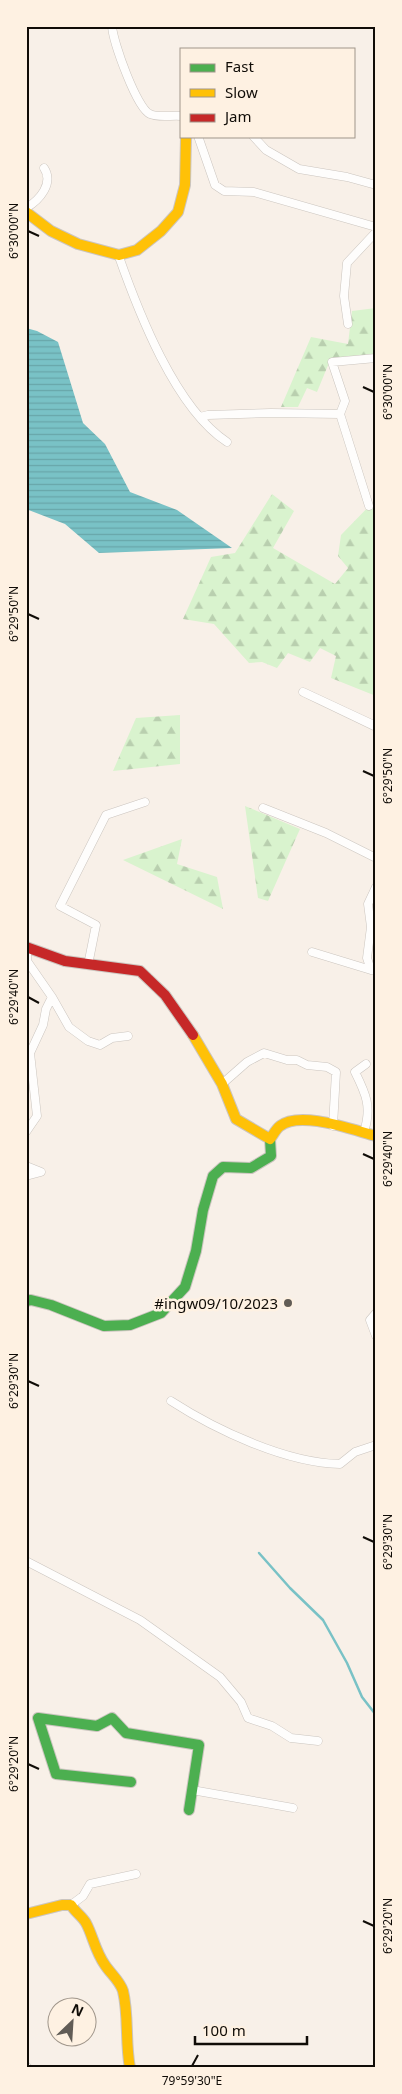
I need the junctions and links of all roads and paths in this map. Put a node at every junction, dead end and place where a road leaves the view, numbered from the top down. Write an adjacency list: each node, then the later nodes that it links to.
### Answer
1 (112, 26): 2 (street)
2 (180, 116)
3 (186, 138): 11 (street)
4 (199, 138): 9 (street)
5 (254, 138): 7 (street)
6 (44, 168): 8 (street)
7 (376, 185)
8 (26, 210): 11 (street)
9 (376, 227)
10 (376, 232): 12 (street)
11 (118, 254): 15 (street)
12 (348, 324)
13 (376, 358): 14 (street)
14 (340, 414): 15 (street); 17 (street)
15 (200, 417): 16 (street)
16 (227, 442)
17 (368, 506)
18 (376, 726): 18 (street)
19 (145, 802): 25 (street)
20 (263, 808): 21 (street)
21 (376, 858)
22 (376, 887): 26 (street)
23 (27, 948): 25 (street); 27 (street)
24 (312, 952): 26 (street)
25 (88, 965): 30 (street)
26 (373, 970)
27 (52, 997): 28 (street); 32 (street)
28 (128, 1036)
29 (366, 1064): 33 (street)
30 (222, 1084): 31 (street); 35 (street)
31 (333, 1126): 33 (street); 35 (street)
32 (26, 1132)
33 (364, 1132): 34 (street)
34 (376, 1136)
35 (270, 1140): 38 (street)
36 (26, 1166): 37 (street)
37 (26, 1176)
38 (26, 1301)
39 (376, 1313): 40 (street)
40 (376, 1336)
41 (171, 1401): 42 (street)
42 (376, 1445)
43 (26, 1561): 44 (street)
44 (318, 1741)
45 (131, 1782): 46 (street)
46 (192, 1790): 47 (street); 48 (street)
47 (294, 1808)
48 (189, 1810)
49 (136, 1874): 50 (street)
50 (71, 1904): 51 (street); 52 (street)
51 (26, 1914)
52 (130, 2068)

